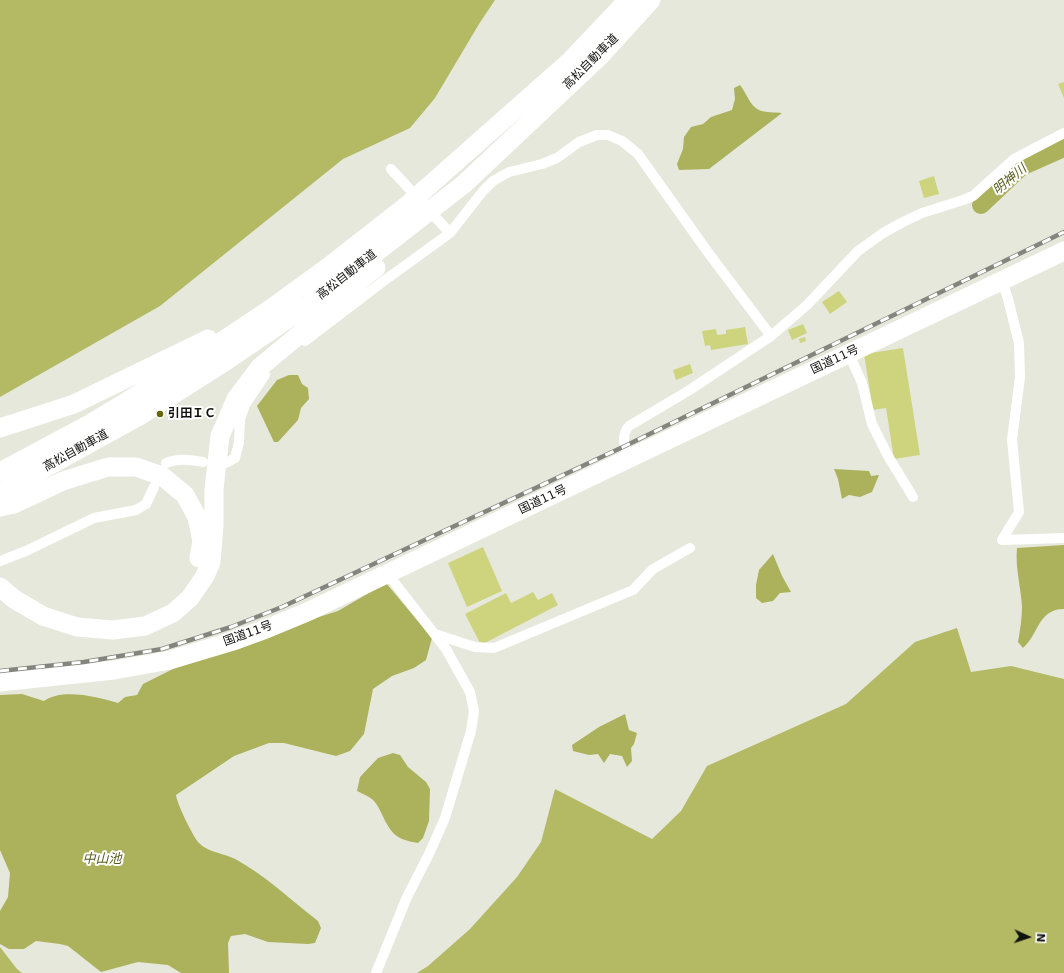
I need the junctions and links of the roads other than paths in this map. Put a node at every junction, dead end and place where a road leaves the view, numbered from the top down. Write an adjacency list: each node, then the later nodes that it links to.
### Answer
1 (628, 0): 9 (highway, 高松自動車道)
2 (651, 0): 4 (highway, 高松自動車道)
3 (1064, 133): 10 (street)
4 (506, 144): 19 (highway, 高松自動車道); 27 (highway)
5 (391, 169): 6 (street)
6 (450, 233): 10 (street); 16 (street)
7 (1064, 250): 8 (highway, 国道11号)
8 (1002, 280): 11 (highway, 国道11号); 22 (street)
9 (269, 310): 12 (highway); 17 (highway, 高松自動車道)
10 (771, 336): 13 (street)
11 (849, 354): 13 (highway, 国道11号); 20 (street)
12 (0, 428)
13 (629, 459): 25 (highway, 国道11号)
14 (203, 462): 15 (street)
15 (166, 463)
16 (226, 463)
17 (0, 472)
18 (154, 487): 24 (street)
19 (0, 493)
20 (913, 497)
21 (0, 507): 26 (highway)
22 (1064, 538)
23 (690, 548): 28 (street)
24 (0, 561)
25 (387, 573): 28 (street); 29 (highway, 国道11号)
26 (0, 575)
27 (0, 587)
28 (435, 634): 30 (street)
29 (0, 682)
30 (376, 973)

